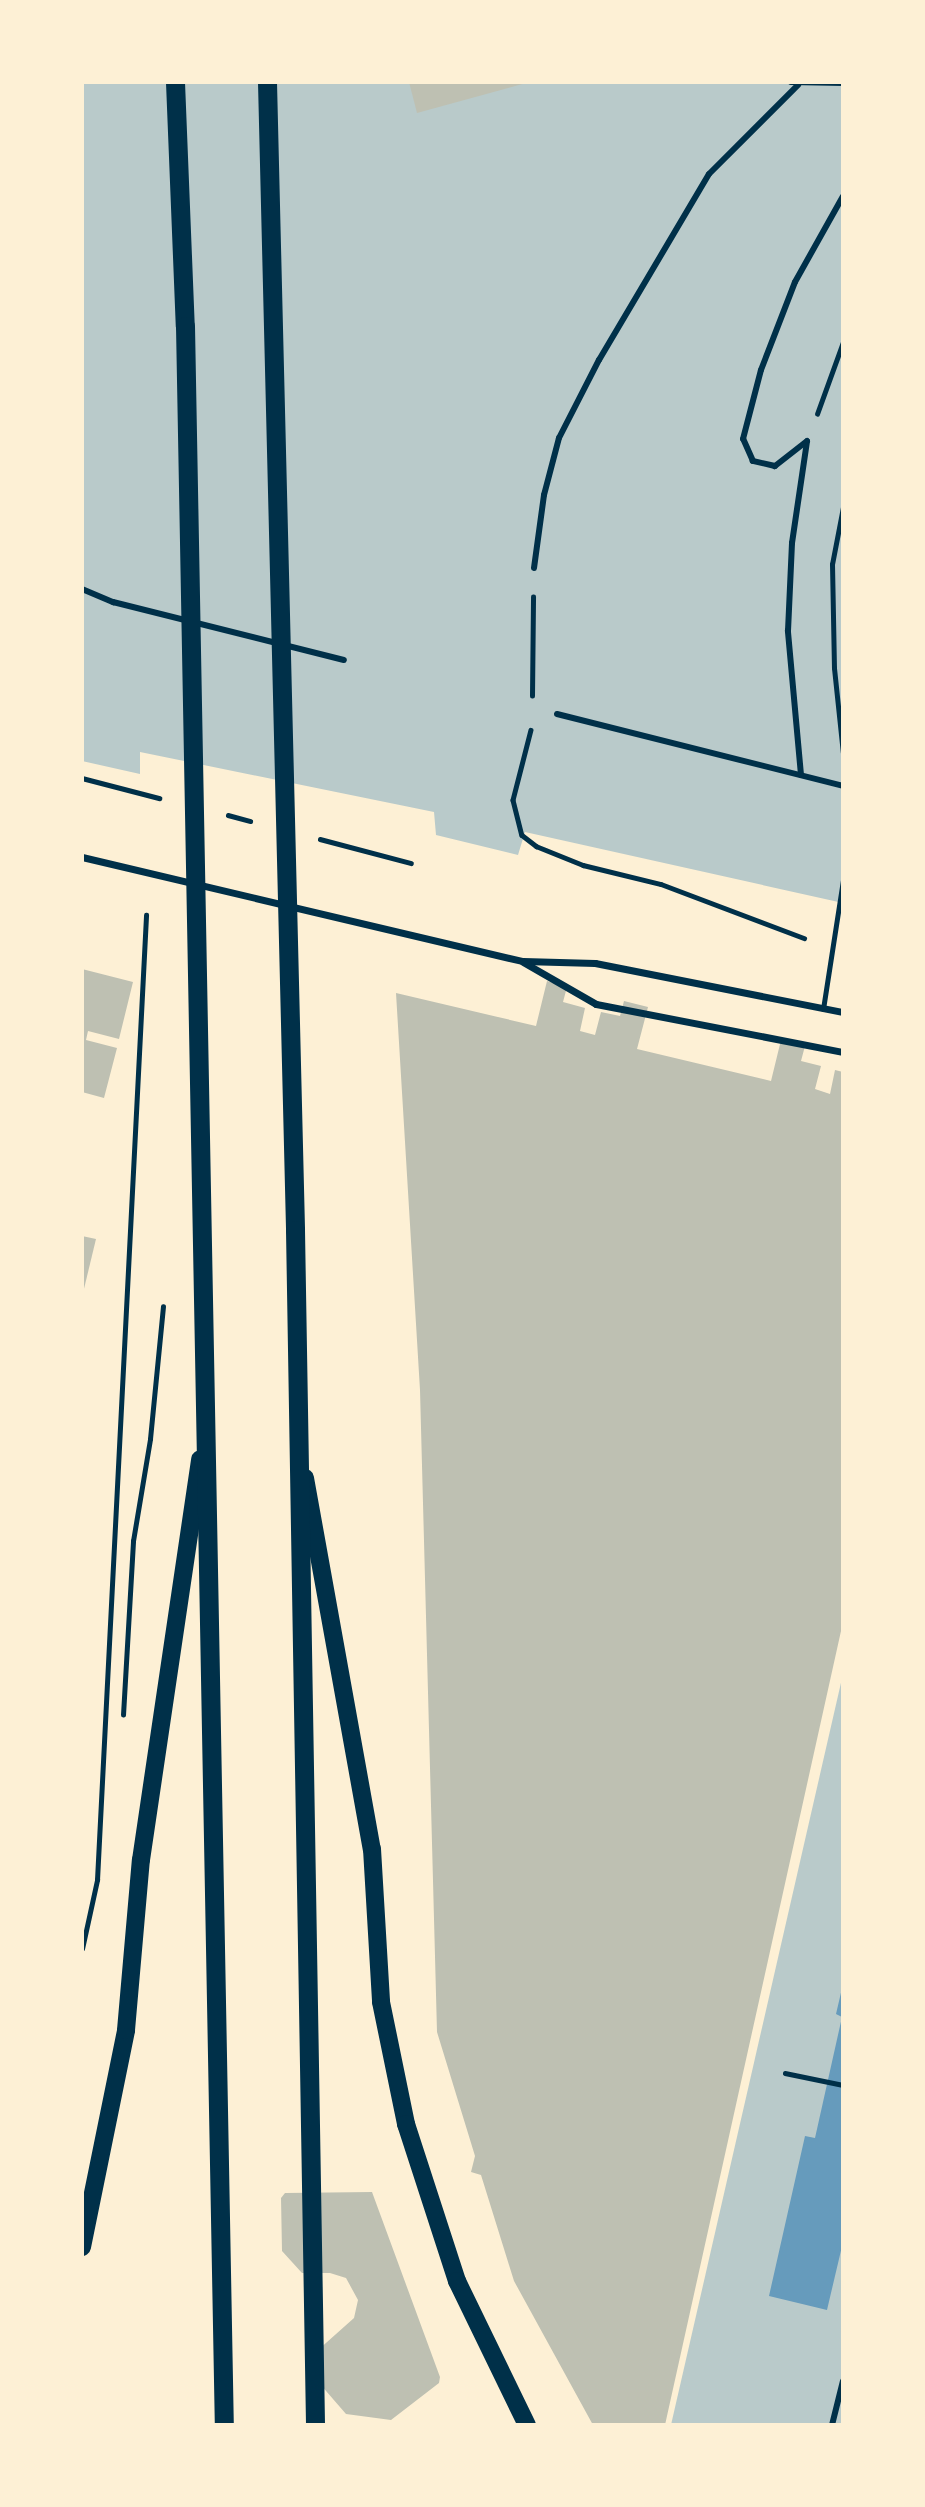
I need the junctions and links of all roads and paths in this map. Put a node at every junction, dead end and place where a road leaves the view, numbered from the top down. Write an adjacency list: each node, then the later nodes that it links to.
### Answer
1 (175, 82): 28 (highway)
2 (267, 82): 27 (highway)
3 (843, 83): 4 (street)
4 (795, 84): 9 (street)
5 (843, 196): 7 (street)
6 (843, 342): 7 (path)
7 (807, 441): 16 (street)
8 (843, 507): 15 (lane)
9 (534, 568): 12 (path)
10 (82, 589): 11 (street)
11 (344, 660)
12 (531, 710)
13 (557, 714): 16 (street)
14 (531, 723): 21 (path)
15 (843, 753)
16 (801, 775): 17 (street)
17 (843, 786)
18 (82, 857): 22 (street)
19 (843, 880): 21 (lane)
20 (146, 915): 30 (path)
21 (831, 948): 23 (lane)
22 (523, 961): 23 (street); 25 (street)
23 (822, 1010): 24 (street)
24 (843, 1012)
25 (843, 1052)
26 (164, 1301): 29 (path)
27 (297, 1434): 36 (highway); 37 (main road)
28 (203, 1440): 33 (main road); 35 (highway)
29 (122, 1722)
30 (82, 1949)
31 (785, 2073): 32 (path)
32 (843, 2085)
33 (82, 2247)
34 (843, 2381): 38 (street)
35 (224, 2425)
36 (315, 2425)
37 (527, 2425)
38 (832, 2425)

